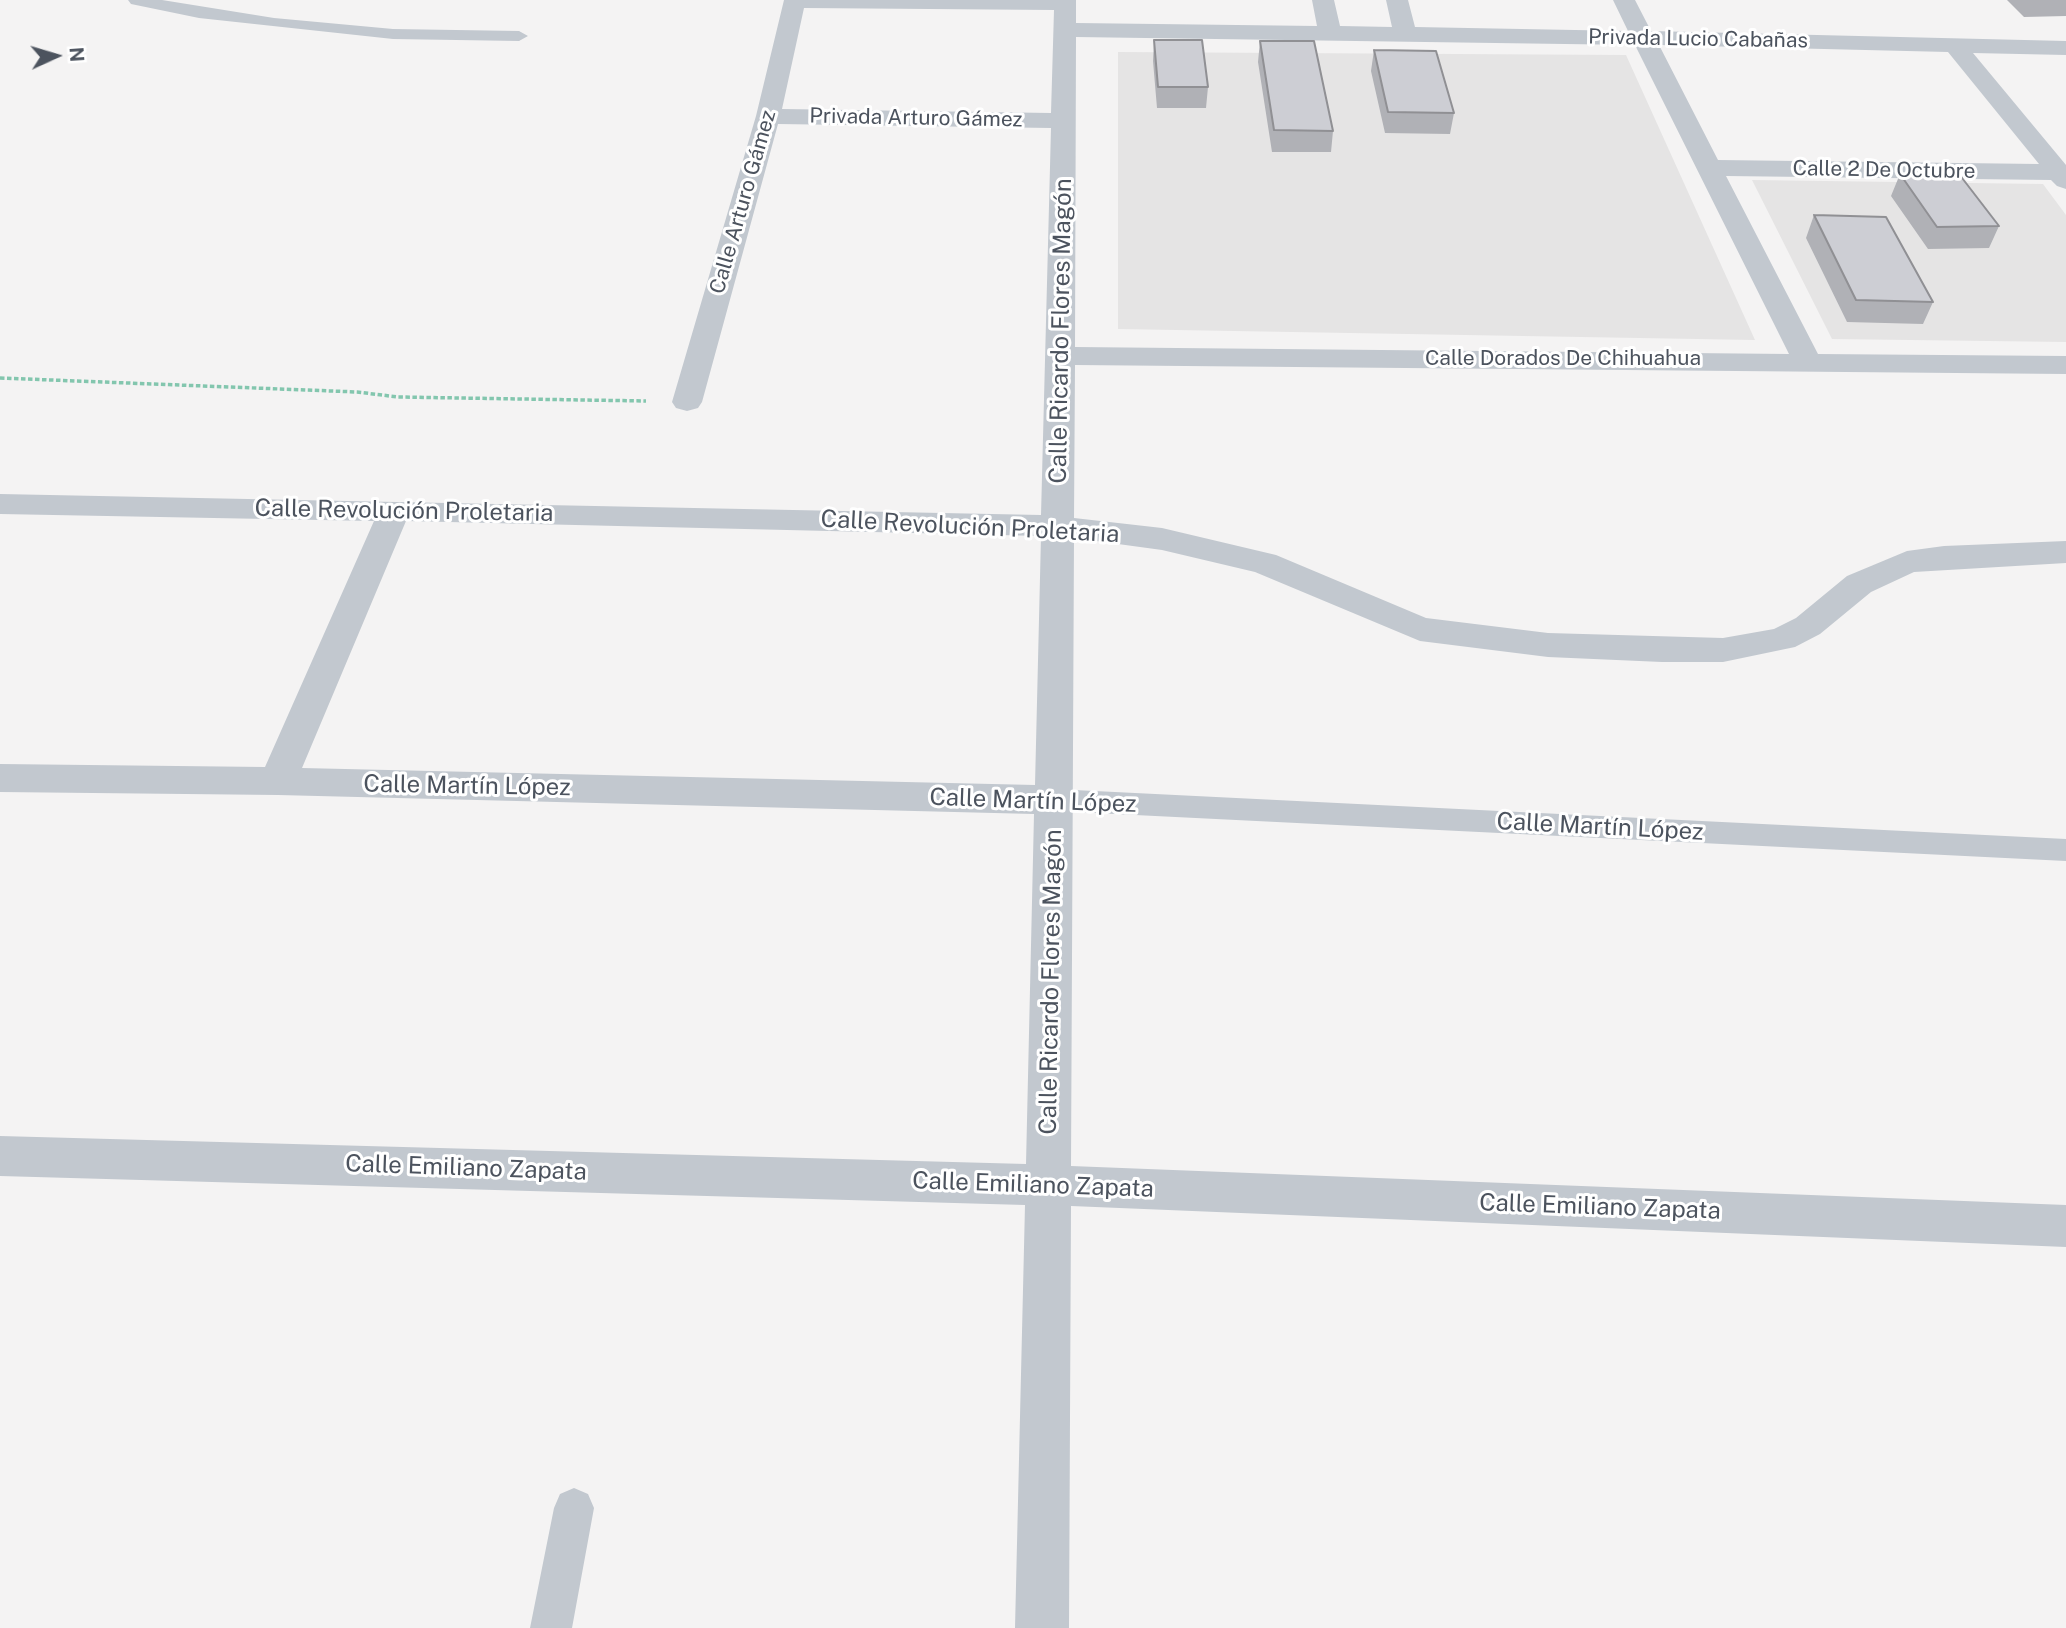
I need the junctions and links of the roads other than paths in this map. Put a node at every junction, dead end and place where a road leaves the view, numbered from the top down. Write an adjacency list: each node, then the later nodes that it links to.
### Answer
1 (137, 0): 9 (lane)
2 (1323, 0): 7 (street)
3 (1397, 0): 8 (street)
4 (1624, 0): 10 (street)
5 (794, 1): 6 (street, Privada Lucio Cabañas); 13 (street, Calle Arturo Gámez)
6 (1065, 11): 7 (street, Privada Lucio Cabañas); 14 (street, Calle Ricardo Flores Magón)
7 (1330, 33): 8 (street, Privada Lucio Cabañas)
8 (1405, 34): 10 (street, Privada Lucio Cabañas)
9 (519, 36)
10 (1642, 37): 11 (street, Privada Lucio Cabañas); 15 (street)
11 (1954, 45): 12 (street, Privada Lucio Cabañas); 16 (street)
12 (2066, 48)
13 (768, 116): 14 (street, Privada Arturo Gámez); 20 (street, Calle Arturo Gámez)
14 (1064, 121): 17 (street, Calle Ricardo Flores Magón)
15 (1710, 168): 16 (street, Calle 2 De Octubre); 18 (street)
16 (2062, 176)
17 (1060, 355): 18 (street, Calle Dorados De Chihuahua); 23 (street, Calle Ricardo Flores Magón)
18 (1807, 361): 19 (street, Calle Dorados De Chihuahua)
19 (2066, 365)
20 (687, 402)
21 (0, 504): 22 (street, Calle Revolución Proletaria)
22 (394, 511): 23 (street, Calle Revolución Proletaria); 26 (street)
23 (1058, 526): 24 (street, Calle Revolución Proletaria); 27 (street, Calle Ricardo Flores Magón)
24 (2066, 552)
25 (0, 778): 26 (street, Calle Martín López)
26 (278, 781): 27 (street, Calle Martín López)
27 (1054, 800): 28 (lane, Calle Martín López); 30 (street, Calle Ricardo Flores Magón)
28 (2066, 850)
29 (0, 1156): 30 (street, Calle Emiliano Zapata)
30 (1048, 1185): 31 (street, Calle Emiliano Zapata); 34 (street, Calle Ricardo Flores Magón)
31 (2066, 1226)
32 (575, 1508): 33 (lane)
33 (551, 1628)
34 (1042, 1628)

